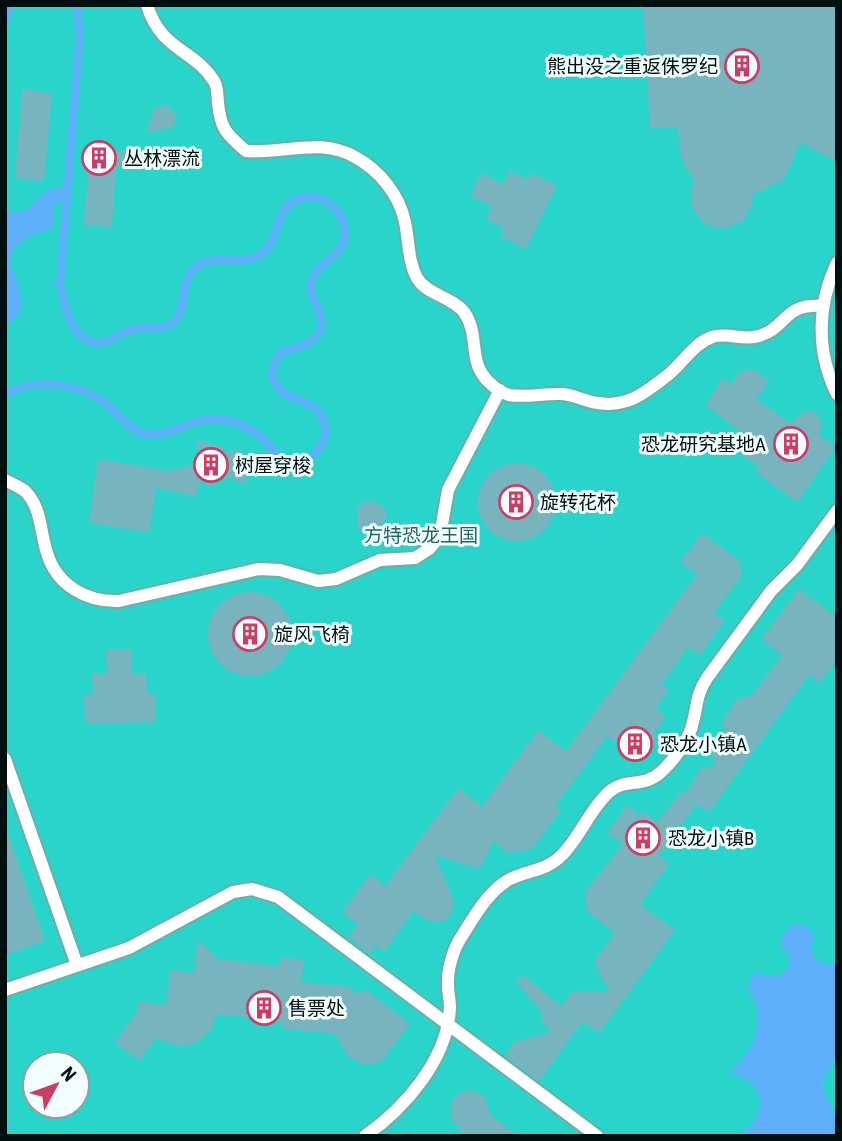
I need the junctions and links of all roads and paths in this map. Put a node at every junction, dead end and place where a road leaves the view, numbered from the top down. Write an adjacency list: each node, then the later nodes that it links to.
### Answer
1 (148, 5): 4 (lane)
2 (837, 263): 3 (lane)
3 (823, 306): 4 (lane); 5 (lane)
4 (500, 390): 6 (lane)
5 (837, 394)
6 (5, 480)
7 (837, 511): 11 (lane)
8 (5, 759): 9 (lane)
9 (77, 965): 10 (lane); 12 (lane)
10 (5, 990)
11 (365, 1136)
12 (597, 1136)

